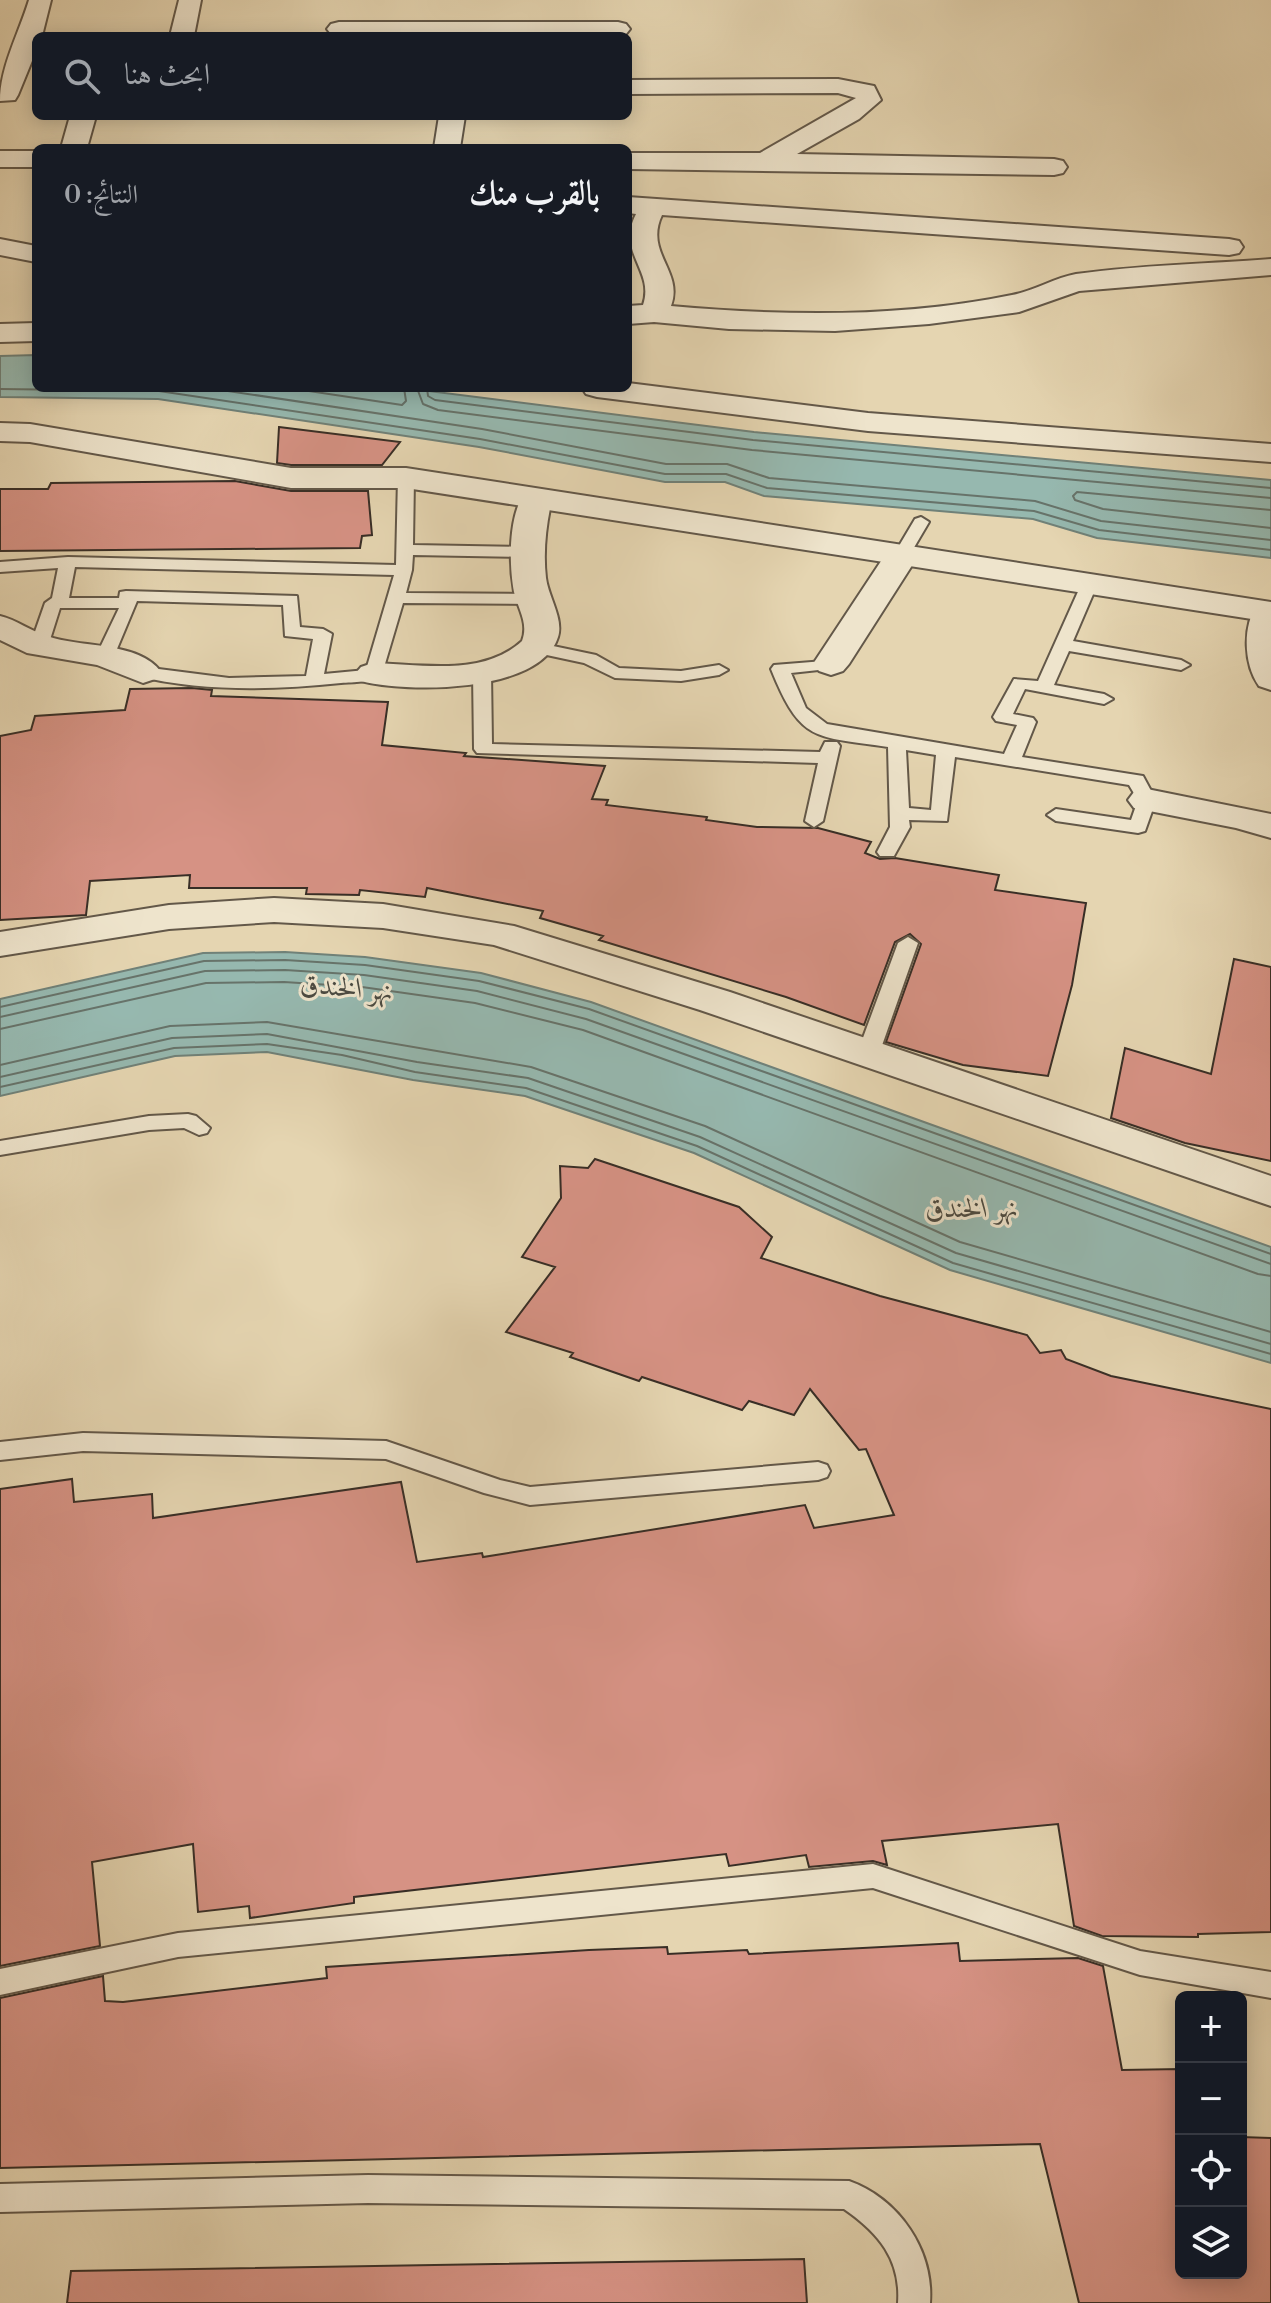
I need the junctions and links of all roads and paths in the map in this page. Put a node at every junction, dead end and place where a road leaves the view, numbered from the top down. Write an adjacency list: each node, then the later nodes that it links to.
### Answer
1 (40, 0): 6 (street)
2 (190, 0): 5 (street)
3 (340, 25): 4 (street)
4 (621, 25)
5 (183, 32)
6 (28, 42): 7 (street); 10 (street)
7 (0, 43)
8 (632, 87): 18 (street)
9 (32, 94): 10 (street)
10 (3, 95)
11 (82, 120): 13 (street)
12 (451, 120): 14 (street)
13 (75, 144)
14 (448, 144)
15 (0, 159): 16 (street)
16 (32, 159)
17 (633, 161): 18 (street); 20 (street)
18 (765, 161): 19 (street)
19 (1054, 167)
20 (636, 204): 21 (street); 23 (street)
21 (635, 234): 26 (street)
22 (0, 247): 24 (street)
23 (1271, 250)
24 (32, 253)
25 (1271, 267): 26 (street)
26 (641, 314)
27 (32, 332): 28 (street)
28 (0, 333)
29 (629, 392): 31 (street)
30 (0, 432): 32 (street)
31 (1271, 453)
32 (406, 478): 33 (street); 35 (lane)
33 (536, 499): 36 (street); 37 (street)
34 (921, 522): 37 (lane)
35 (404, 550): 36 (lane); 41 (lane)
36 (530, 552): 45 (street)
37 (901, 556): 42 (street); 53 (street)
38 (68, 562): 39 (lane); 40 (lane); 46 (lane)
39 (135, 563): 41 (lane); 44 (lane)
40 (0, 567)
41 (404, 570): 43 (lane)
42 (1089, 585): 47 (street); 49 (lane)
43 (396, 598): 45 (lane); 58 (lane)
44 (125, 599): 46 (lane); 52 (lane); 60 (lane)
45 (533, 599): 51 (street)
46 (59, 603): 50 (lane)
47 (1270, 612): 59 (street)
48 (0, 626): 50 (street)
49 (1063, 645): 54 (lane); 61 (lane)
50 (39, 646): 52 (street)
51 (534, 647): 55 (lane); 57 (street)
52 (105, 656): 56 (street)
53 (831, 664): 63 (lane)
54 (1181, 665)
55 (719, 670)
56 (143, 672): 60 (lane)
57 (482, 672): 58 (street); 66 (lane)
58 (373, 674): 60 (lane)
59 (1271, 679)
60 (314, 682)
61 (1044, 688): 62 (lane); 67 (lane)
62 (1104, 699)
63 (833, 733): 64 (lane); 66 (lane)
64 (897, 743): 65 (lane); 69 (lane)
65 (946, 751): 67 (lane); 69 (lane)
66 (829, 758): 71 (lane)
67 (1011, 760): 68 (lane)
68 (1147, 800): 70 (lane); 72 (street)
69 (899, 813): 73 (lane)
70 (1056, 815)
71 (814, 821)
72 (1270, 825)
73 (887, 852)
74 (908, 943): 76 (lane)
75 (0, 944): 76 (street)
76 (868, 1054): 79 (street)
77 (199, 1128): 78 (lane)
78 (0, 1148)
79 (1271, 1192)
80 (0, 1451): 81 (lane)
81 (818, 1471)
82 (0, 1982): 83 (lane)
83 (1271, 1985)
84 (0, 2198): 85 (lane)
85 (914, 2303)

